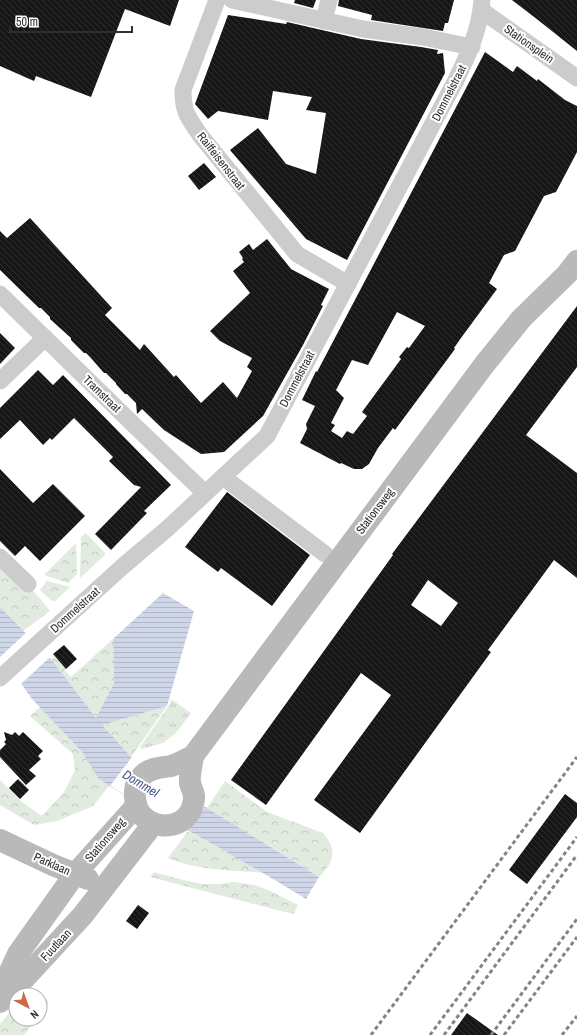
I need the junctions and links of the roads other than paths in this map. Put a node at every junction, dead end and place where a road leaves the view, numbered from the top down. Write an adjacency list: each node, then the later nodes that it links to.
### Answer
1 (217, 0): 9 (street, Raiffeisenstraat)
2 (232, 0): 5 (street)
3 (329, 0): 5 (street)
4 (482, 5): 6 (street, Dommelstraat); 7 (street, Stationsplein)
5 (324, 21): 6 (street)
6 (472, 47): 9 (street, Dommelstraat)
7 (577, 78)
8 (572, 267): 19 (street, Stationsweg)
9 (348, 284): 13 (street, Dommelstraat)
10 (0, 294): 11 (street, Tramstraat)
11 (45, 338): 12 (street); 14 (street, Tramstraat)
12 (0, 381)
13 (223, 477): 14 (street, Dommelstraat); 15 (street)
14 (205, 493): 18 (street, Dommelstraat)
15 (321, 551)
16 (0, 557): 17 (street)
17 (28, 584)
18 (0, 678)
19 (193, 756): 20 (street, Stationsweg); 21 (street)
20 (135, 803): 21 (street, Stationsweg); 23 (street, Stationsweg)
21 (164, 824): 24 (street)
22 (0, 840): 23 (street, Parklaan)
23 (75, 874): 24 (street, Parklaan); 25 (street, Fuutlaan)
24 (106, 884): 26 (street, Fuutlaan)
25 (0, 993)
26 (0, 1002)

